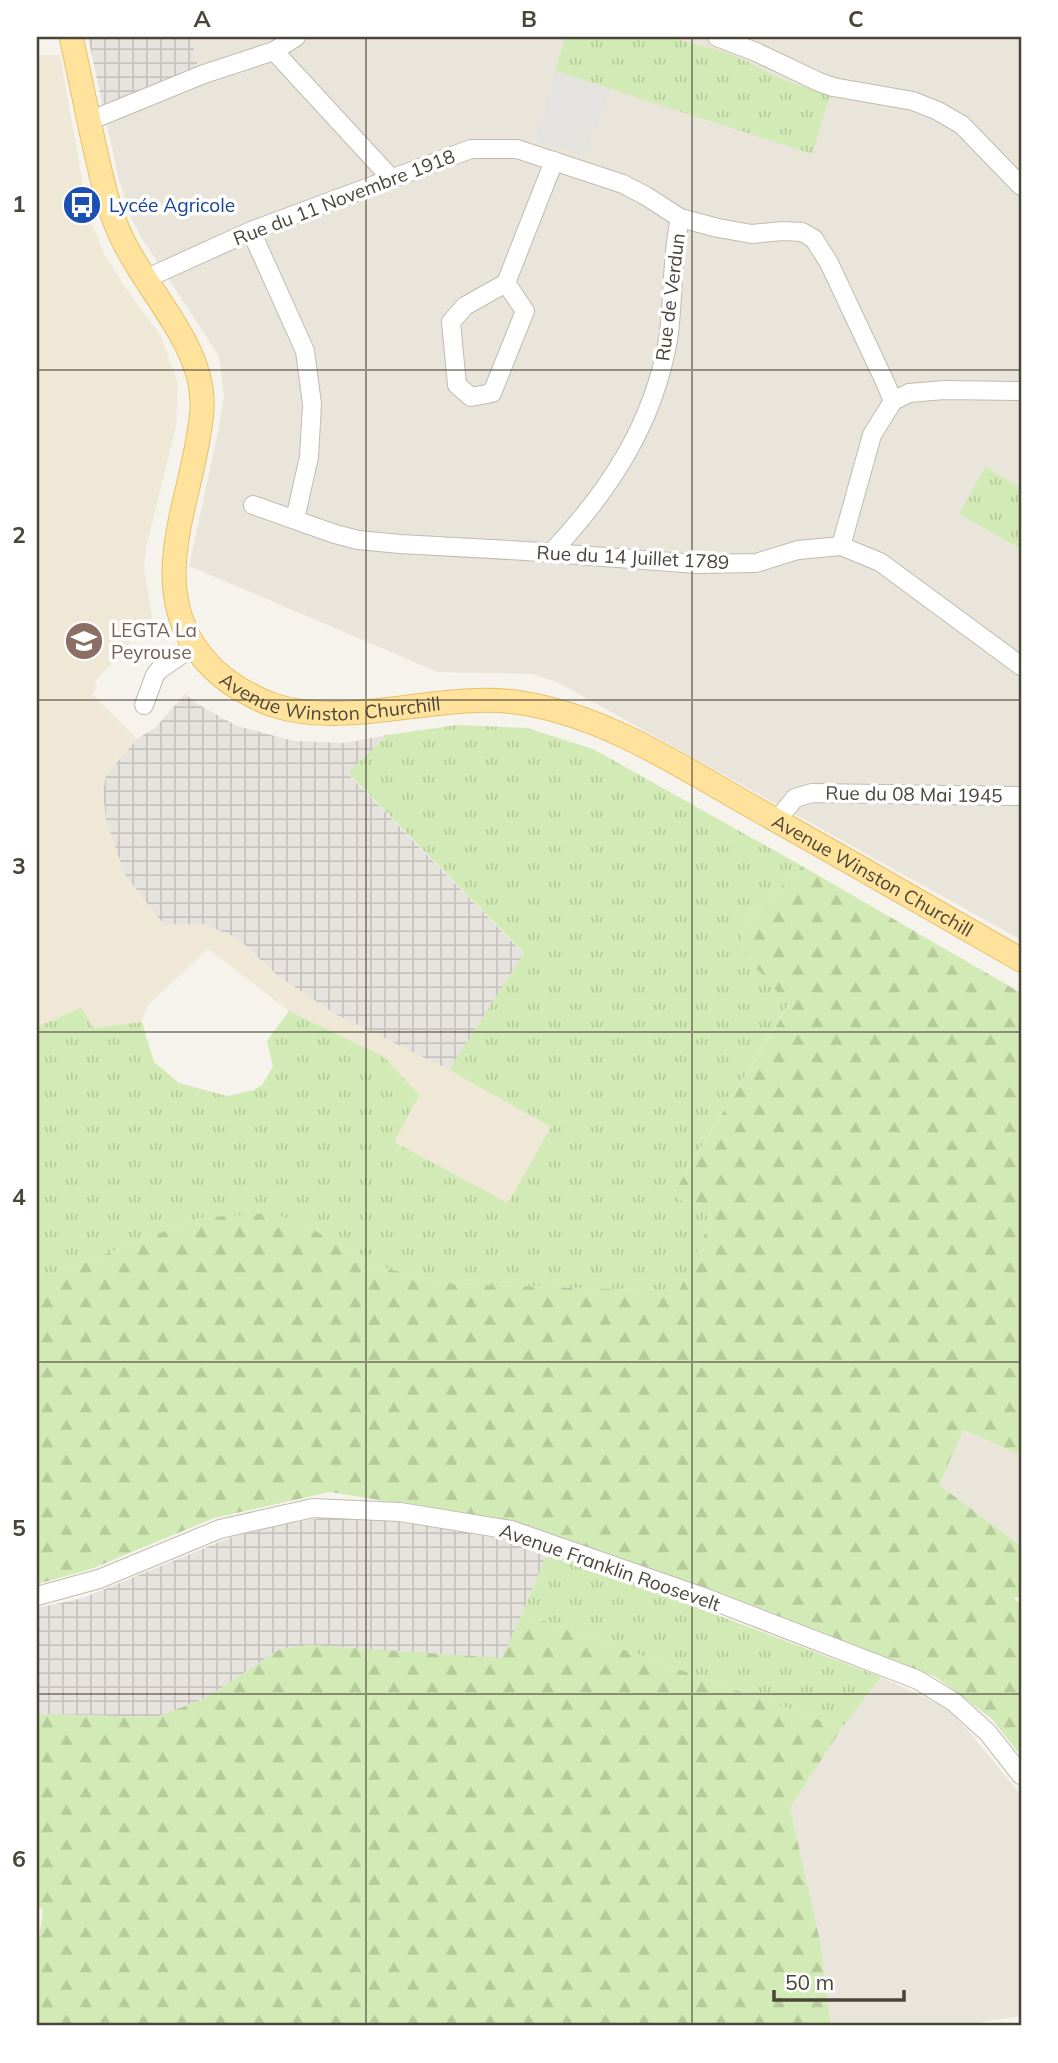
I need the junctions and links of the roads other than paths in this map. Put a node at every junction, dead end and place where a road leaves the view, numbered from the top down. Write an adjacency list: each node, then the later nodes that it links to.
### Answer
1 (71, 37): 5 (main road, Avenue Winston Churchill)
2 (296, 37): 4 (street)
3 (717, 37): 8 (street)
4 (274, 51): 5 (street); 7 (street)
5 (89, 121): 11 (main road, Avenue Winston Churchill)
6 (554, 161): 7 (street, Rue du 11 Novembre 1918); 9 (street, Rue du 11 Novembre 1918); 12 (street)
7 (391, 177): 10 (street, Rue du 11 Novembre 1918)
8 (1021, 186)
9 (680, 218): 14 (street, Rue du 11 Novembre 1918); 18 (street, Rue de Verdun)
10 (251, 231): 11 (street, Rue du 11 Novembre 1918); 16 (street)
11 (145, 281): 19 (main road, Avenue Winston Churchill)
12 (506, 284): 12 (street)
13 (1021, 391): 14 (street)
14 (893, 401): 17 (street)
15 (253, 505): 16 (street, Rue du 14 Juillet 1789)
16 (295, 519): 18 (street, Rue du 14 Juillet 1789)
17 (841, 546): 18 (street, Rue du 14 Juillet 1789); 20 (street, Rue du 14 Juillet 1789)
18 (551, 553)
19 (194, 646): 21 (street); 23 (main road, Avenue Winston Churchill)
20 (1021, 666)
21 (144, 705)
22 (1021, 796): 23 (street, Rue du 08 Mai 1945)
23 (777, 820): 24 (main road, Avenue Winston Churchill)
24 (1021, 960)
25 (37, 1596): 26 (street, Avenue Franklin Roosevelt)
26 (1021, 1775)

